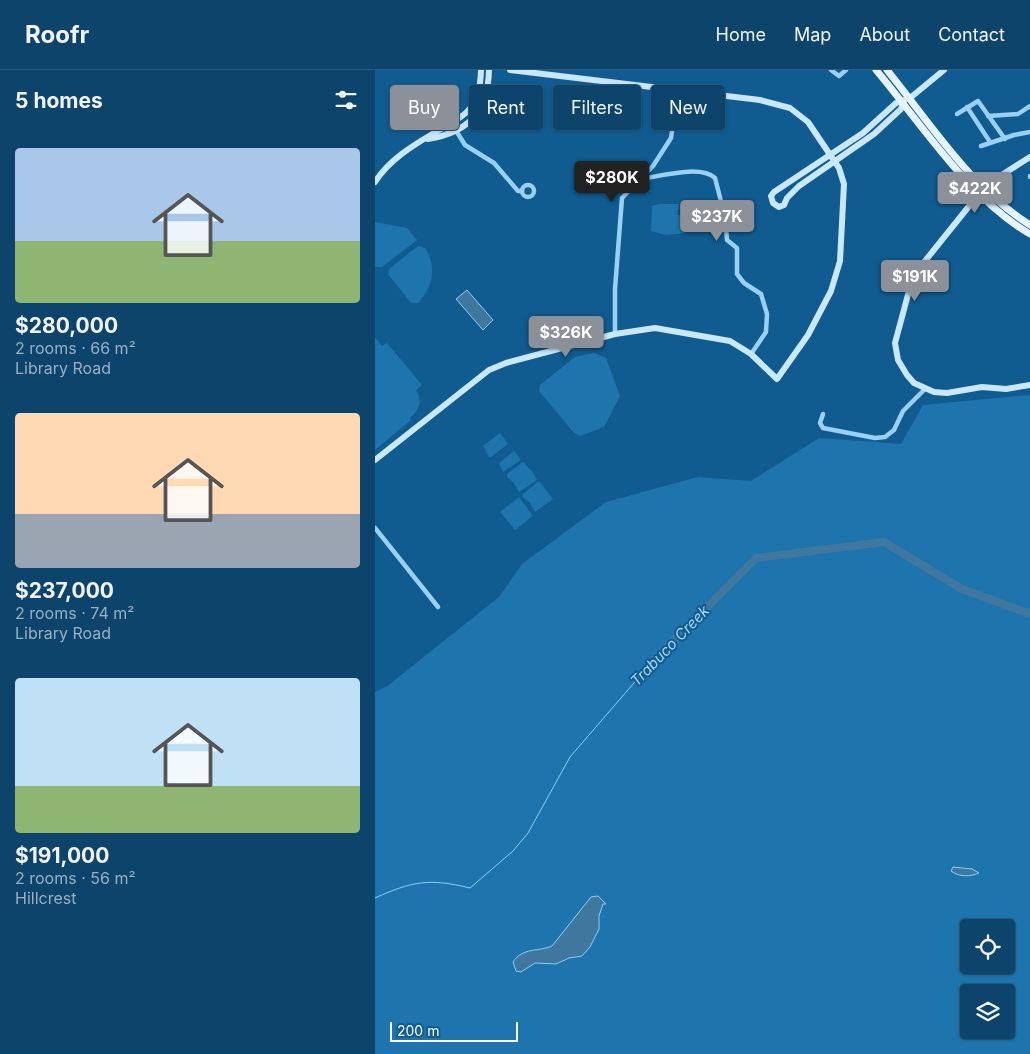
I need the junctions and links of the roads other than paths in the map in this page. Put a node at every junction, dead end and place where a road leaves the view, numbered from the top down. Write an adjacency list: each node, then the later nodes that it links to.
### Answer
1 (481, 70): 16 (street)
2 (489, 70): 19 (street)
3 (511, 70): 9 (street)
4 (831, 70): 5 (street)
5 (845, 70)
6 (876, 70): 11 (main road)
7 (887, 70): 11 (main road)
8 (944, 70): 11 (street)
9 (651, 87)
10 (725, 96): 25 (street)
11 (907, 100): 25 (street); 27 (street); 30 (main road)
12 (1030, 106): 15 (street)
13 (967, 107): 14 (street); 15 (street); 23 (street)
14 (957, 114)
15 (988, 116): 21 (street)
16 (459, 120)
17 (442, 130): 22 (street)
18 (672, 130): 28 (street)
19 (457, 132): 22 (street); 31 (street)
20 (1030, 132): 21 (street)
21 (1005, 139): 23 (street)
22 (425, 140): 29 (street)
23 (990, 142): 24 (street)
24 (981, 146)
25 (830, 154): 27 (street); 32 (street)
26 (1030, 157): 30 (street)
27 (835, 161): 33 (street); 37 (street)
28 (640, 179): 36 (street); 37 (street)
29 (375, 182)
30 (981, 190): 34 (main road); 35 (main road); 39 (street)
31 (522, 191)
32 (779, 191): 33 (street); 33 (street)
33 (787, 198)
34 (1030, 225)
35 (1030, 234)
36 (615, 334): 37 (street); 41 (street)
37 (751, 354)
38 (1030, 385): 39 (street)
39 (925, 389): 40 (street)
40 (823, 414)
41 (375, 460)
42 (375, 528): 43 (street)
43 (438, 607)

